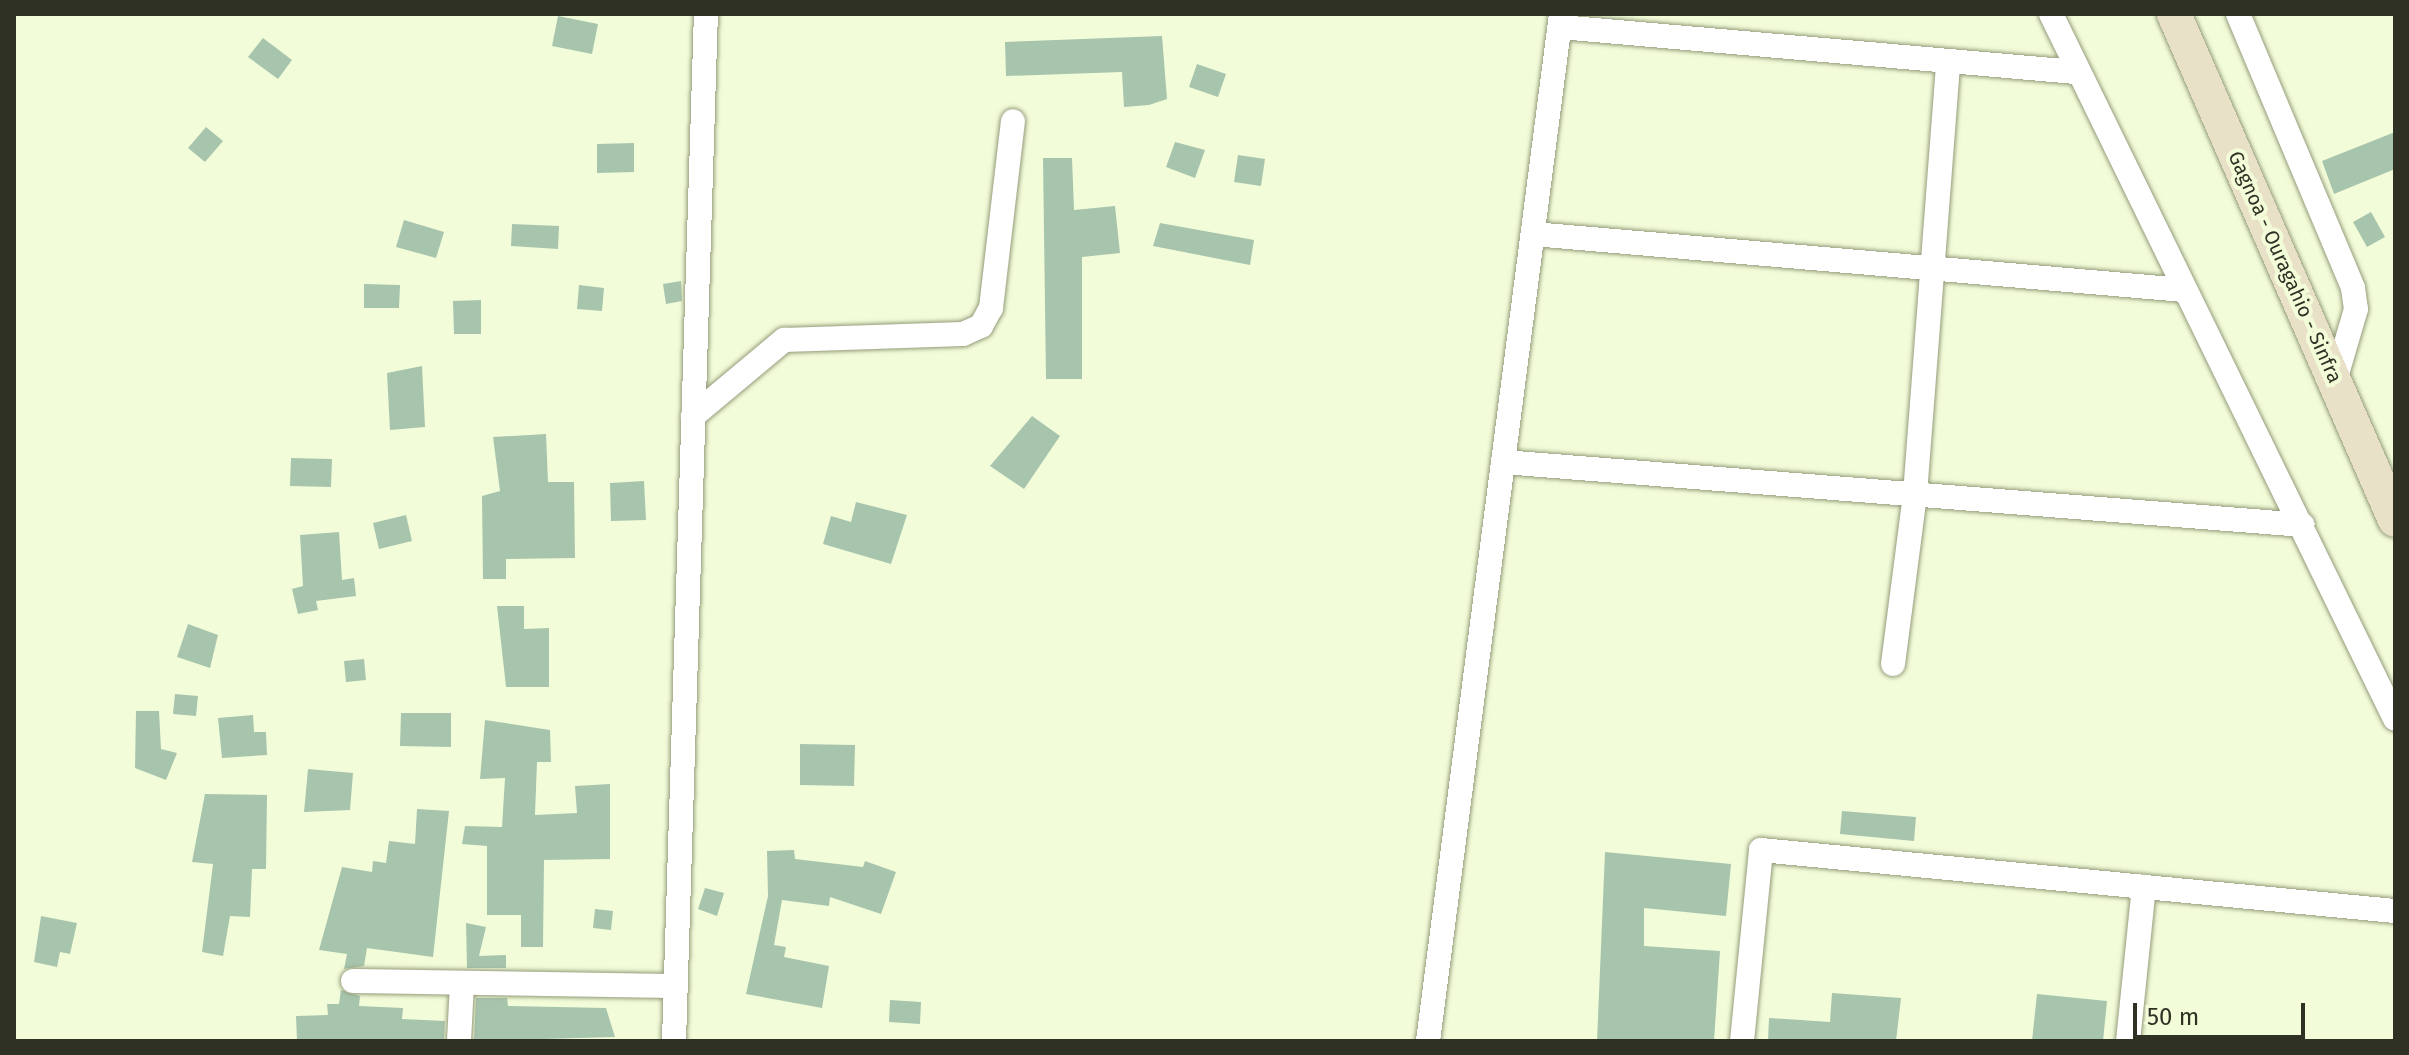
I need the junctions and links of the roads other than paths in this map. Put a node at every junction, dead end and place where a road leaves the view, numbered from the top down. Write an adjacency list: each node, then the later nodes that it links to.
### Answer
1 (706, 14): 13 (street)
2 (2051, 14): 7 (street)
3 (2174, 14): 12 (main road, Gagnoa - Ouragahio - Sinfra)
4 (2238, 14): 12 (street)
5 (1561, 20): 6 (street); 9 (street)
6 (1948, 61): 7 (street); 10 (street)
7 (2075, 72): 11 (street)
8 (1013, 121): 13 (street)
9 (1533, 234): 10 (street); 14 (street)
10 (1931, 268): 11 (street); 15 (street)
11 (2184, 290): 17 (street)
12 (2335, 381): 16 (main road, Gagnoa - Ouragahio - Sinfra)
13 (693, 416): 24 (street)
14 (1503, 462): 15 (street); 27 (street)
15 (1915, 494): 17 (street); 18 (street)
16 (2395, 520)
17 (2303, 525): 19 (street)
18 (1893, 664)
19 (2395, 719)
20 (2144, 887): 21 (street); 28 (street); 29 (street)
21 (2395, 911)
22 (353, 981): 23 (street)
23 (462, 983): 24 (street); 25 (street)
24 (676, 986): 26 (street)
25 (459, 1041)
26 (674, 1041)
27 (1428, 1041)
28 (1742, 1041)
29 (2128, 1041)

